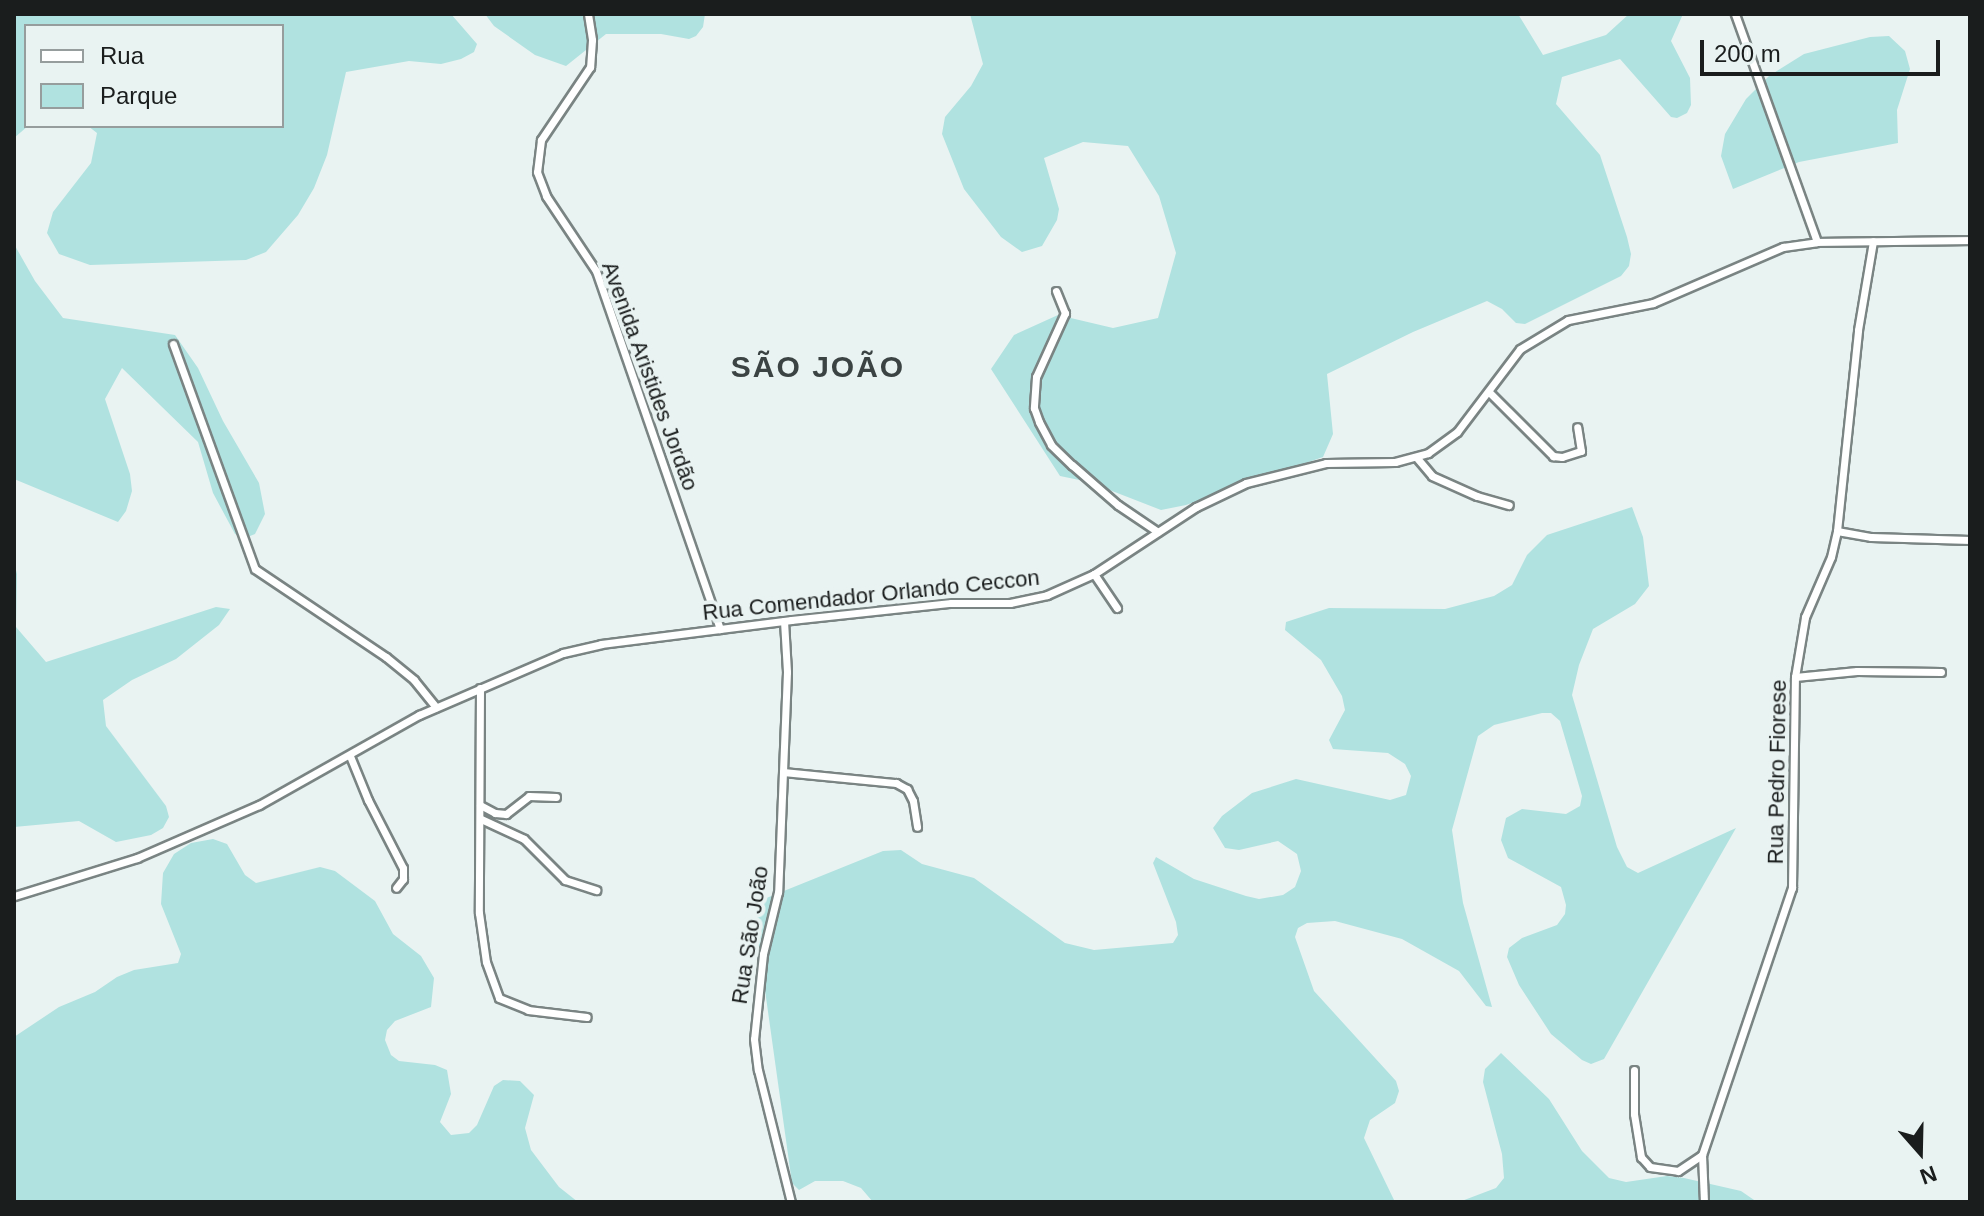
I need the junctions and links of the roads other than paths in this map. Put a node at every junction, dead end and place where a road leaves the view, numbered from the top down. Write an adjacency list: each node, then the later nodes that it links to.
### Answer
1 (588, 14): 18 (street, Avenida Aristides Jordão)
2 (1735, 14): 5 (street)
3 (1970, 240): 4 (street, Rua Comendador Orlando Ceccon)
4 (1873, 241): 5 (street, Rua Comendador Orlando Ceccon); 12 (street, Rua Pedro Fiorese)
5 (1817, 242): 8 (street, Rua Comendador Orlando Ceccon)
6 (1056, 291): 13 (street)
7 (173, 344): 22 (street)
8 (1489, 392): 9 (street); 10 (street, Rua Comendador Orlando Ceccon)
9 (1577, 427)
10 (1417, 458): 11 (street); 13 (street, Rua Comendador Orlando Ceccon)
11 (1509, 505)
12 (1837, 531): 14 (street); 20 (street, Rua Pedro Fiorese)
13 (1158, 532): 15 (street, Rua Comendador Orlando Ceccon)
14 (1970, 540)
15 (1094, 574): 16 (street); 17 (street, Rua Comendador Orlando Ceccon)
16 (1117, 608)
17 (784, 621): 18 (street, Rua Comendador Orlando Ceccon); 24 (street, Rua São João)
18 (720, 629): 21 (street, Rua Comendador Orlando Ceccon)
19 (1941, 672): 20 (street)
20 (1795, 677): 34 (street, Rua Pedro Fiorese)
21 (480, 688): 22 (street, Rua Comendador Orlando Ceccon); 26 (street)
22 (436, 707): 23 (street, Rua Comendador Orlando Ceccon)
23 (350, 756): 29 (street); 31 (street, Rua Comendador Orlando Ceccon)
24 (783, 772): 28 (street); 35 (street, Rua São João)
25 (556, 797): 26 (street)
26 (480, 805): 27 (street)
27 (481, 819): 30 (street); 32 (street)
28 (917, 827)
29 (396, 888)
30 (596, 890)
31 (14, 896)
32 (587, 1017)
33 (1634, 1070): 34 (street)
34 (1702, 1155): 36 (street, Rua Pedro Fiorese)
35 (791, 1202)
36 (1704, 1202)

